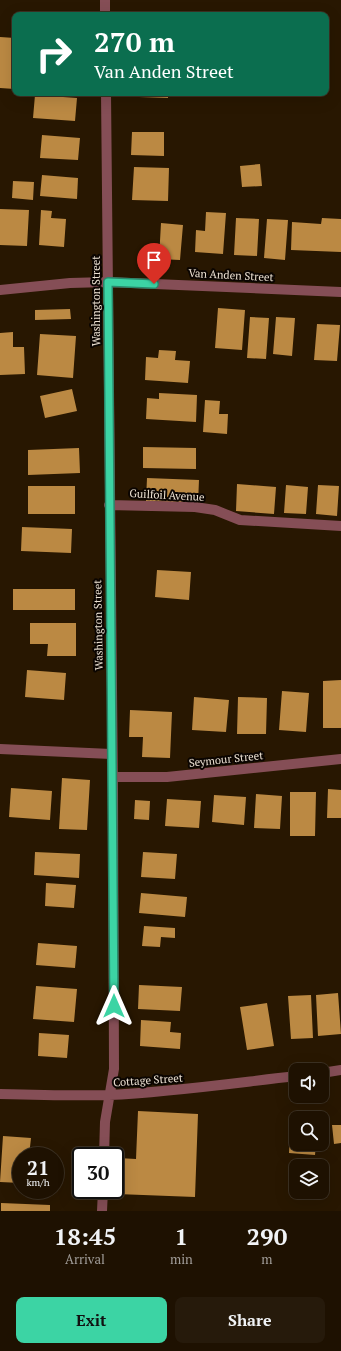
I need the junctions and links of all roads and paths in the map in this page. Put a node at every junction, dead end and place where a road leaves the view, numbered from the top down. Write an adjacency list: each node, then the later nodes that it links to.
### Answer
1 (105, 0): 2 (street)
2 (105, 12)
3 (106, 96): 4 (street, Washington Street)
4 (108, 282): 5 (street, Van Anden Street); 6 (street, Van Anden Street); 7 (street, Washington Street)
5 (0, 290)
6 (341, 292)
7 (109, 505): 8 (street, Guilfoil Avenue); 10 (street, Washington Street)
8 (341, 526)
9 (0, 749): 10 (street)
10 (111, 754): 12 (street, Washington Street)
11 (341, 759): 12 (street, Seymour Street)
12 (112, 777): 17 (street, Washington Street)
13 (341, 1070): 14 (street)
14 (329, 1072)
15 (289, 1077): 17 (street, Cottage Street)
16 (0, 1094): 17 (street, Cottage Street)
17 (109, 1095): 18 (street, Washington Street)
18 (104, 1147)
19 (103, 1199): 20 (street)
20 (102, 1211)

